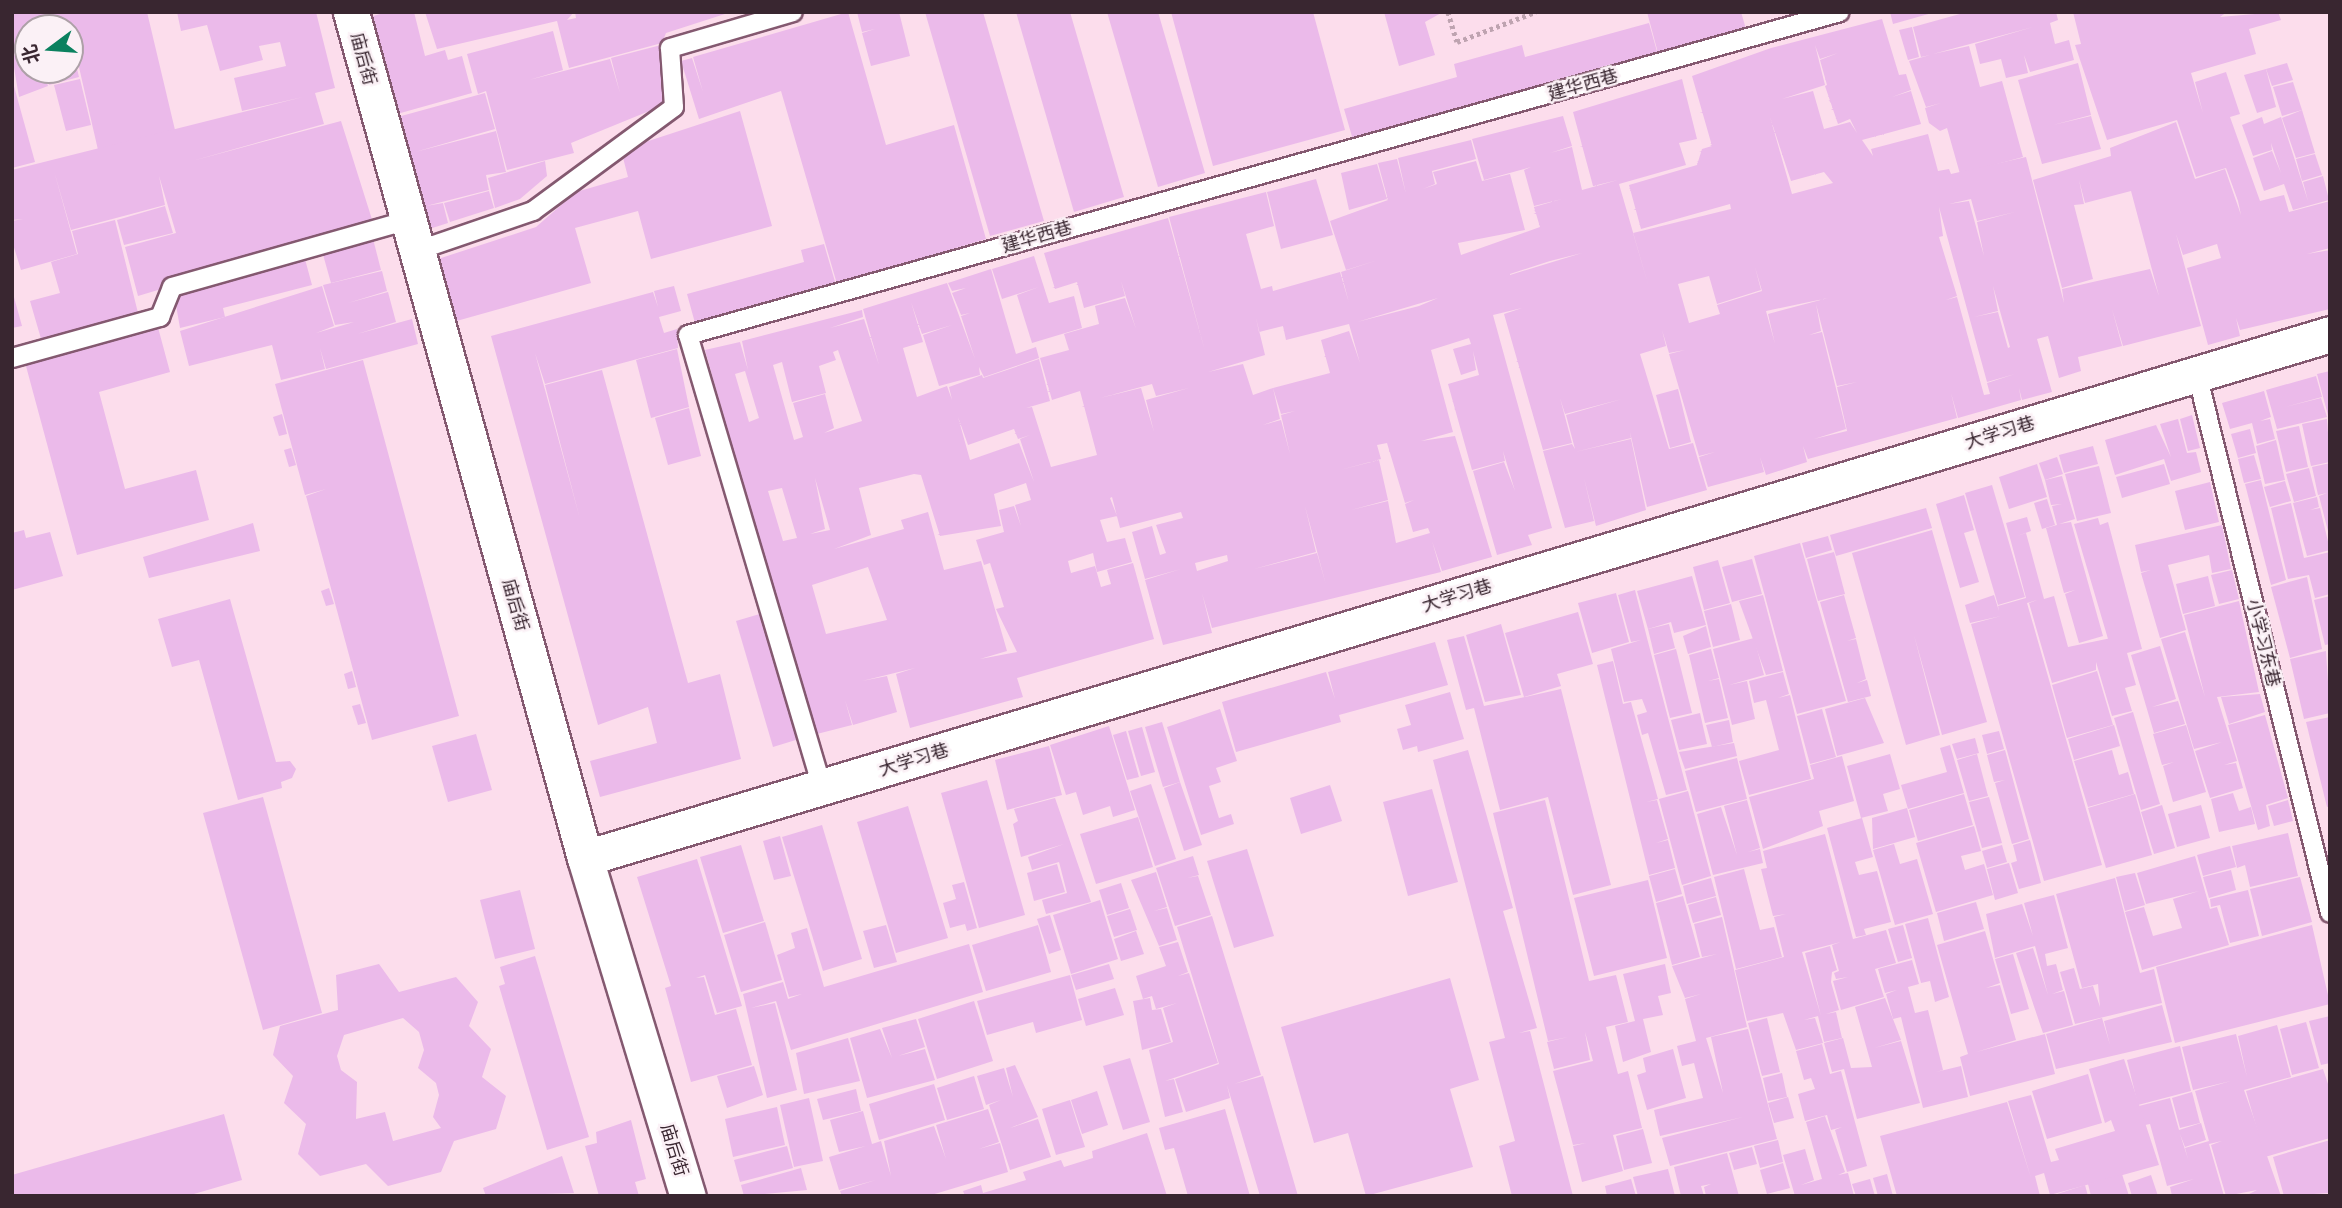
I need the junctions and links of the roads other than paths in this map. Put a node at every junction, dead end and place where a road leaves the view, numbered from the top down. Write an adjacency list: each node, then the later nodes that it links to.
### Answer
1 (351, 12): 4 (street, 庙后街)
2 (793, 12): 4 (lane)
3 (1840, 12): 8 (lane, 建华西巷)
4 (411, 236): 6 (lane); 9 (street, 庙后街)
5 (2330, 334): 7 (street, 大学习巷)
6 (12, 358)
7 (2197, 374): 8 (street, 大学习巷); 10 (lane, 小学习东巷)
8 (822, 788): 9 (street, 大学习巷)
9 (585, 858): 11 (street, 庙后街)
10 (2330, 913)
11 (688, 1196)

